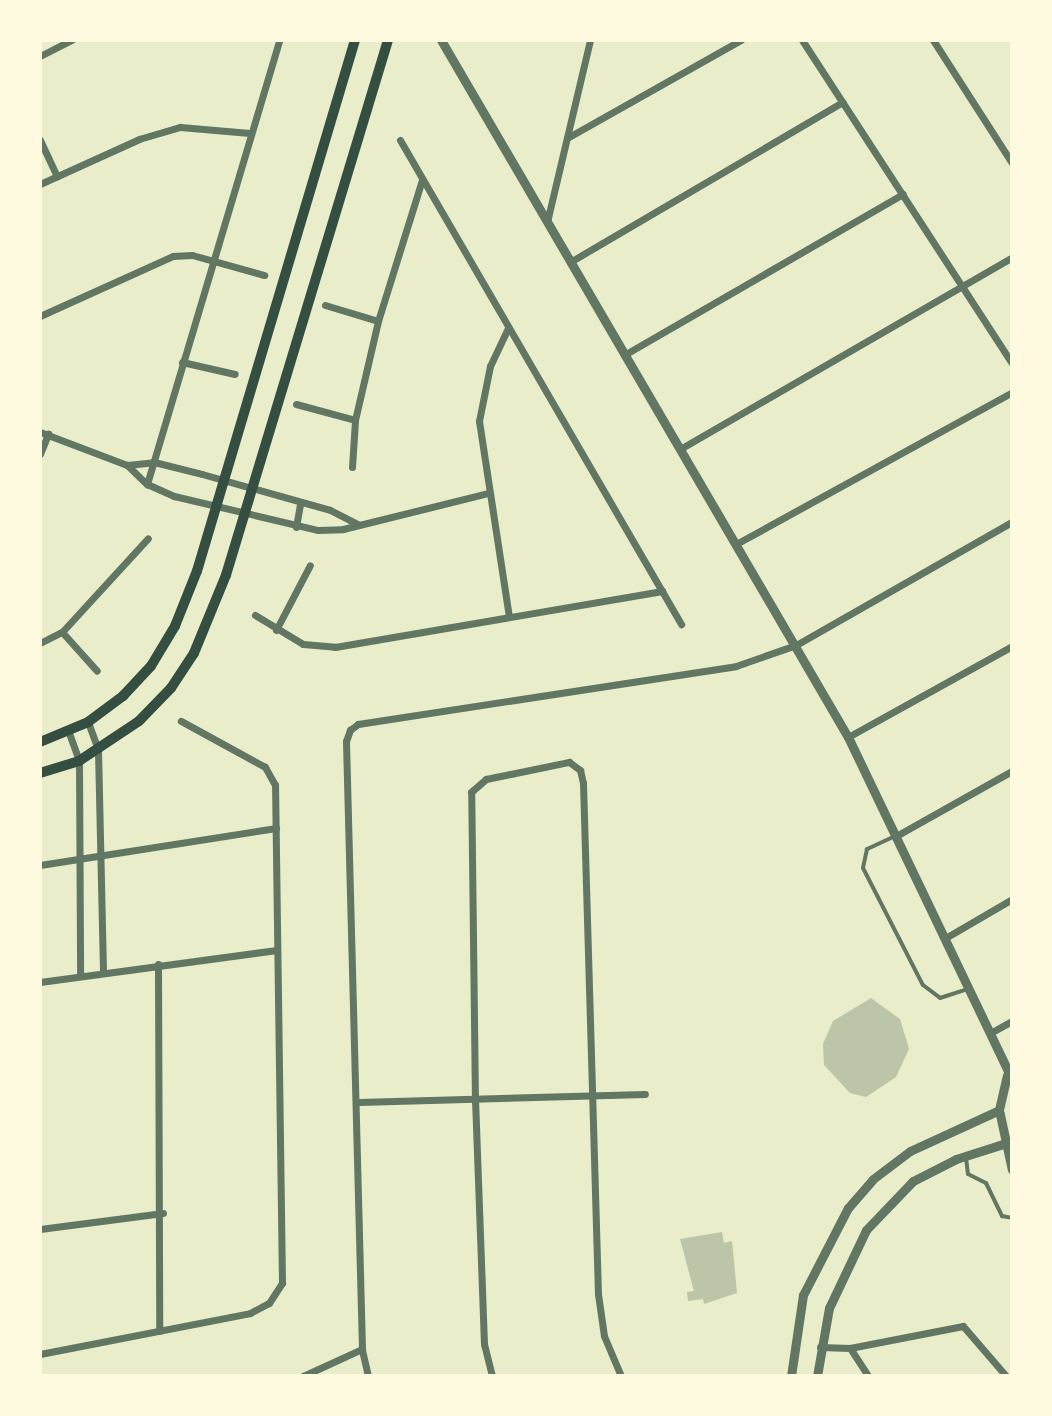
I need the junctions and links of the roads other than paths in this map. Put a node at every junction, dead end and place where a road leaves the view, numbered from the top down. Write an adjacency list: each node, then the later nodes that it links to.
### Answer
1 (72, 40): 10 (street)
2 (279, 40): 12 (street)
3 (355, 40): 44 (main road)
4 (388, 40): 46 (main road)
5 (441, 40): 21 (street)
6 (590, 40): 13 (street)
7 (741, 40): 13 (street)
8 (802, 40): 11 (street)
9 (933, 40): 16 (street)
10 (40, 56)
11 (843, 102): 20 (street); 24 (street)
12 (250, 133): 17 (street); 23 (street)
13 (567, 138): 21 (street)
14 (40, 140): 17 (street)
15 (400, 140): 18 (street)
16 (1012, 163)
17 (57, 176): 19 (street)
18 (422, 180): 29 (street); 30 (street)
19 (40, 184)
20 (903, 194): 26 (street); 31 (street)
21 (547, 222): 24 (street)
22 (1012, 257): 26 (street)
23 (213, 261): 25 (street); 28 (street); 32 (street)
24 (570, 262): 31 (street)
25 (264, 275)
26 (962, 286): 33 (street); 39 (street)
27 (325, 305): 29 (street)
28 (40, 316)
29 (378, 321): 37 (street)
30 (508, 328): 47 (street); 57 (street)
31 (624, 355): 39 (street)
32 (182, 362): 34 (street); 41 (street)
33 (1012, 363)
34 (235, 374)
35 (1012, 392): 55 (street)
36 (296, 404): 37 (street)
37 (355, 420): 43 (street)
38 (44, 433): 40 (street); 42 (street)
39 (680, 449): 55 (street)
40 (40, 454)
41 (154, 462): 42 (street); 44 (street); 45 (street)
42 (127, 465): 45 (street)
43 (352, 467)
44 (224, 480): 46 (street); 49 (main road)
45 (147, 484): 49 (street)
46 (249, 488): 48 (street); 50 (main road)
47 (489, 493): 52 (street); 59 (street)
48 (300, 504): 52 (street); 53 (street)
49 (215, 506): 50 (street); 68 (main road)
50 (243, 514): 53 (street); 72 (main road)
51 (1012, 522): 64 (street)
52 (358, 524): 53 (street)
53 (296, 527)
54 (148, 538): 62 (street)
55 (736, 544): 64 (street)
56 (310, 565): 61 (street)
57 (662, 591): 59 (street); 60 (street)
58 (255, 615): 61 (street)
59 (509, 617): 61 (street)
60 (681, 624)
61 (276, 630)
62 (62, 632): 63 (street); 66 (street)
63 (40, 643)
64 (796, 645): 70 (street); 94 (street)
65 (1012, 646): 70 (street)
66 (97, 671)
67 (181, 721): 76 (street)
68 (88, 722): 69 (main road); 72 (street)
69 (69, 733): 71 (main road); 73 (street)
70 (848, 737): 77 (street)
71 (40, 742)
72 (98, 750): 73 (main road); 78 (street)
73 (79, 761): 75 (main road); 79 (street)
74 (1012, 771): 77 (street)
75 (40, 773)
76 (276, 828): 78 (street); 83 (street)
77 (896, 836): 82 (street); 88 (lane)
78 (102, 854): 79 (street); 85 (street)
79 (79, 858): 80 (street); 86 (street)
80 (40, 865)
81 (1012, 899): 82 (street)
82 (947, 937): 88 (street)
83 (277, 950): 84 (street); 103 (street)
84 (158, 964): 85 (street); 100 (street)
85 (103, 970): 86 (street)
86 (80, 974): 87 (street)
87 (40, 982)
88 (971, 988): 90 (street)
89 (1012, 1021): 90 (street)
90 (992, 1032): 91 (street)
91 (1009, 1078): 96 (street)
92 (645, 1094): 93 (street)
93 (589, 1098): 95 (street); 95 (street); 111 (street)
94 (359, 1102): 95 (street); 106 (street)
95 (475, 1102): 110 (street)
96 (999, 1110): 97 (street); 112 (street)
97 (1003, 1144): 98 (street); 99 (street)
98 (966, 1155): 101 (lane); 104 (street)
99 (1012, 1170)
100 (163, 1213): 102 (street); 103 (street)
101 (1012, 1218)
102 (40, 1229)
103 (159, 1331): 107 (street)
104 (820, 1347): 105 (street); 113 (street)
105 (850, 1348): 114 (street); 115 (street)
106 (362, 1349): 108 (street); 109 (street)
107 (40, 1354)
108 (303, 1376)
109 (368, 1376)
110 (492, 1376)
111 (621, 1376)
112 (791, 1376)
113 (817, 1376)
114 (868, 1376)
115 (1006, 1376)

